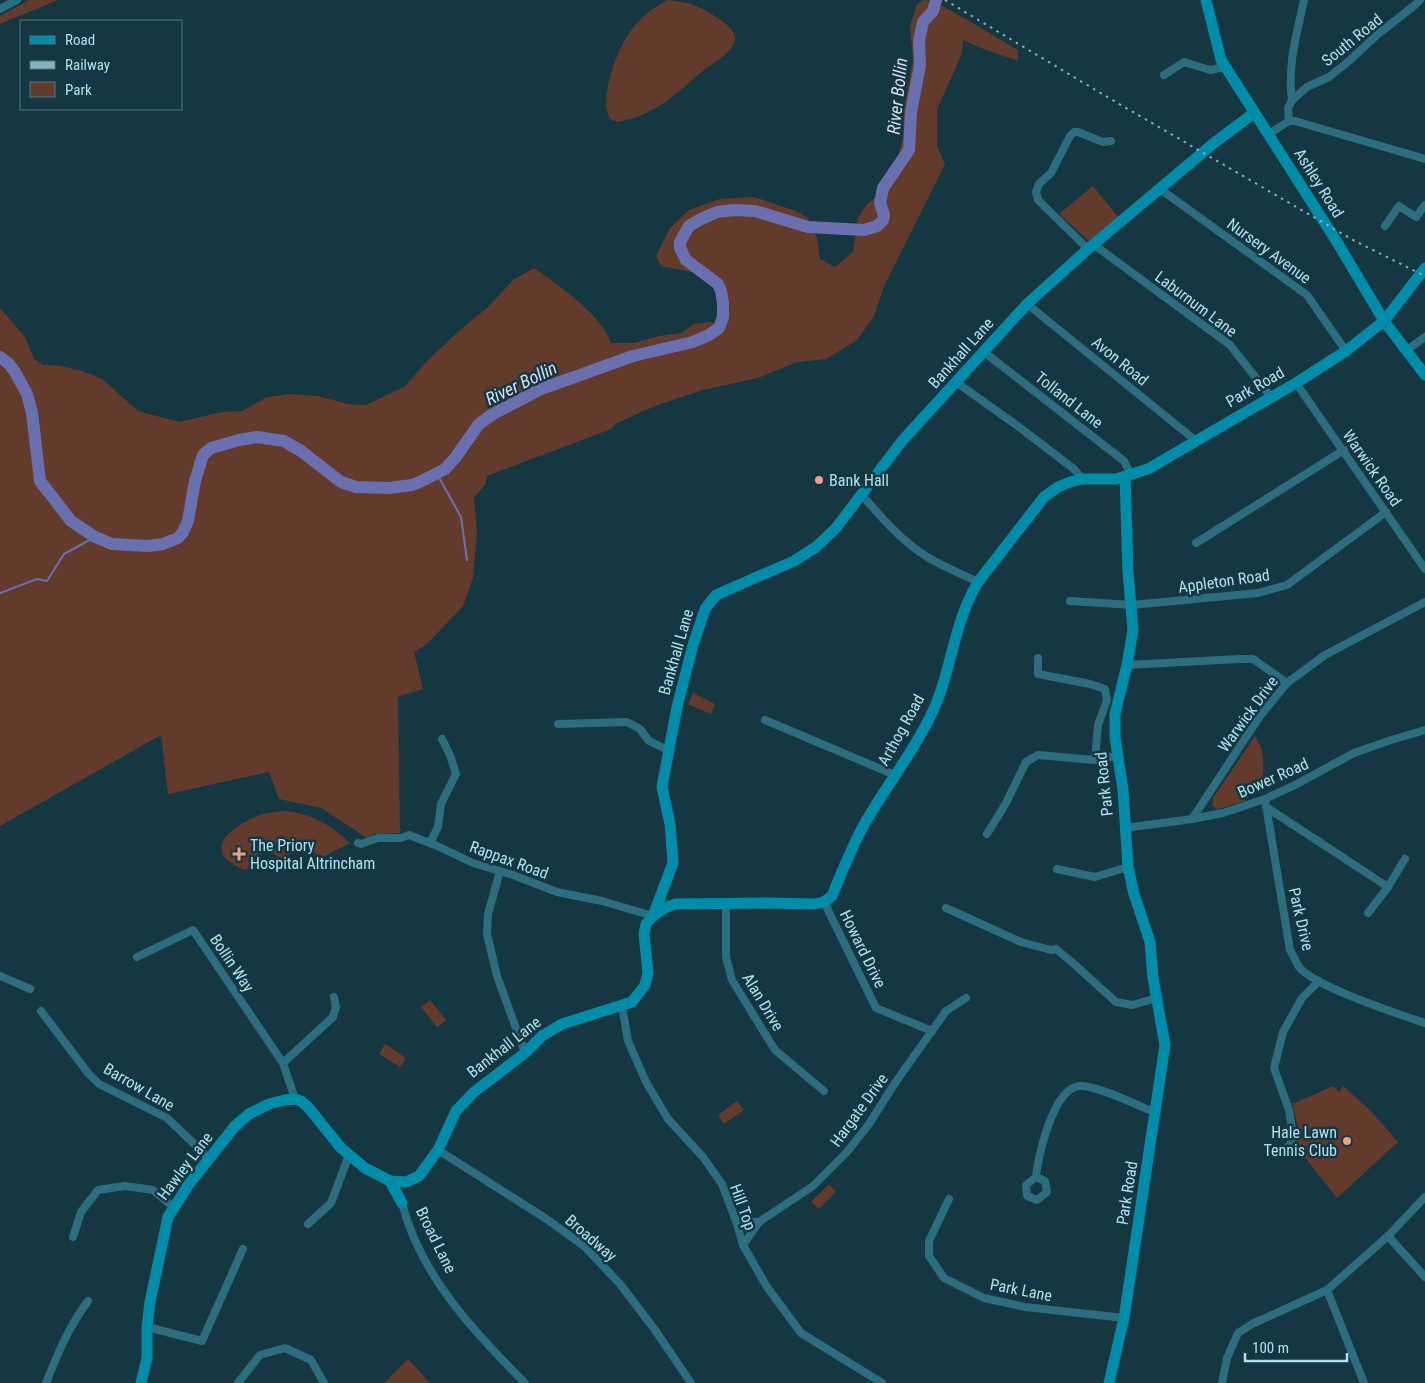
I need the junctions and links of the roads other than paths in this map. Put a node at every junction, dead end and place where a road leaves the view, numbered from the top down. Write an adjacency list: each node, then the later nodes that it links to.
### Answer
1 (17, 0): 5 (street)
2 (1206, 0): 6 (street, Ashley Road)
3 (1304, 0): 8 (street)
4 (1420, 0): 8 (street, South Road)
5 (0, 9)
6 (1226, 67): 7 (street); 9 (street, Ashley Road)
7 (1170, 73)
8 (1292, 100): 10 (street)
9 (1254, 112): 11 (street, Ashley Road); 14 (street, Bankhall Lane)
10 (1289, 122): 11 (street); 13 (street)
11 (1269, 134): 20 (street, Ashley Road)
12 (1111, 141): 17 (street, Laburnum Lane)
13 (1425, 159)
14 (1160, 189): 17 (street, Bankhall Lane); 23 (street, Nursery Avenue)
15 (1425, 205): 16 (street)
16 (1385, 226)
17 (1091, 246): 19 (street, Bankhall Lane); 28 (street, Laburnum Lane)
18 (1425, 268): 20 (street, Park Road)
19 (1027, 304): 24 (street, Bankhall Lane); 29 (street, Avon Road)
20 (1384, 321): 22 (street, Ashley Road); 23 (street, Park Road)
21 (1423, 341): 22 (street)
22 (1407, 350): 25 (street, Ashley Road)
23 (1346, 351): 27 (street, Park Road)
24 (984, 352): 26 (street, Bankhall Lane); 31 (street, Tolland Lane)
25 (1425, 375)
26 (956, 382): 32 (street); 33 (street, Bankhall Lane)
27 (1296, 383): 28 (street, Park Road); 30 (street, Warwick Road)
28 (1272, 397): 29 (street, Park Road)
29 (1196, 440): 31 (street, Park Road)
30 (1344, 450): 34 (street, Warwick Road); 35 (street)
31 (1128, 476): 32 (street, Arthog Road); 40 (street, Park Road)
32 (1082, 479): 37 (street, Arthog Road)
33 (861, 494): 37 (street); 48 (street, Bankhall Lane)
34 (1386, 512): 36 (street, Warwick Road); 40 (street, Appleton Road)
35 (1196, 543)
36 (1425, 569)
37 (978, 582): 51 (street, Arthog Road)
38 (1070, 601): 40 (street, Appleton Road)
39 (1425, 602): 43 (street, Warwick Drive)
40 (1132, 605): 42 (street, Park Road)
41 (1038, 658): 50 (street)
42 (1127, 665): 43 (street); 49 (street, Park Road)
43 (1286, 683): 53 (street, Warwick Drive)
44 (765, 720): 51 (street)
45 (558, 724): 48 (street)
46 (1425, 730): 52 (street, Bower Road)
47 (442, 739): 57 (street)
48 (668, 750): 67 (street, Bankhall Lane)
49 (1117, 756): 50 (street); 54 (street, Park Road)
50 (1094, 760): 55 (street)
51 (895, 775): 63 (street, Arthog Road)
52 (1265, 803): 53 (street, Bower Road); 62 (street); 70 (street, Park Drive)
53 (1192, 820): 54 (street, Bower Road)
54 (1125, 828): 59 (street, Park Road)
55 (987, 834)
56 (358, 843): 57 (street, Rappax Road)
57 (430, 843): 61 (street, Rappax Road)
58 (1405, 859): 62 (street)
59 (1128, 867): 60 (street); 74 (street, Park Road)
60 (1057, 869)
61 (500, 871): 67 (street, Rappax Road); 79 (street)
62 (1388, 887): 66 (street)
63 (824, 902): 64 (street); 78 (street, Howard Drive)
64 (726, 904): 67 (street); 81 (street, Alan Drive)
65 (946, 908): 74 (street)
66 (1368, 913)
67 (653, 916): 75 (street, Bankhall Lane)
68 (137, 957): 80 (street, Bollin Way)
69 (0, 976): 71 (street)
70 (1319, 981): 77 (street, Park Drive); 85 (street)
71 (30, 989)
72 (334, 997): 80 (street)
73 (966, 998): 78 (street, Hargate Drive)
74 (1157, 998): 83 (street, Park Road)
75 (622, 1006): 79 (street, Bankhall Lane); 95 (street, Hill Top)
76 (41, 1011): 87 (street, Barrow Lane)
77 (1425, 1023)
78 (932, 1031): 96 (street, Hargate Drive)
79 (524, 1053): 84 (street, Bankhall Lane)
80 (283, 1063): 82 (street, Bollin Way)
81 (824, 1091)
82 (295, 1099): 86 (street); 87 (street, Hawley Lane)
83 (1156, 1113): 89 (street); 105 (street, Park Road)
84 (438, 1150): 88 (street, Bankhall Lane); 112 (street, Broadway)
85 (1285, 1151)
86 (349, 1155): 90 (street); 97 (street)
87 (210, 1159): 94 (street, Hawley Lane)
88 (419, 1176): 90 (street); 93 (street, Bankhall Lane)
89 (1036, 1177)
90 (390, 1181): 93 (street, Broad Lane)
91 (1425, 1197): 98 (street)
92 (949, 1199): 105 (street, Park Lane)
93 (402, 1203): 111 (street, Broad Lane)
94 (173, 1206): 99 (street); 106 (street, Hawley Lane)
95 (736, 1221): 96 (street); 100 (street, Hill Top)
96 (759, 1222): 100 (street, Hargate Drive)
97 (308, 1224)
98 (1388, 1236): 102 (street); 103 (street)
99 (74, 1237)
100 (743, 1245): 113 (street, Hill Top)
101 (243, 1249): 106 (street)
102 (1425, 1277)
103 (1326, 1290): 115 (street); 116 (street)
104 (88, 1302): 107 (street)
105 (1124, 1318): 114 (street, Park Road)
106 (147, 1327): 108 (street, Hawley Lane)
107 (46, 1383)
108 (142, 1383)
109 (238, 1383): 110 (street)
110 (324, 1383)
111 (525, 1383)
112 (690, 1383)
113 (882, 1383)
114 (1109, 1383)
115 (1222, 1383)
116 (1364, 1383)

